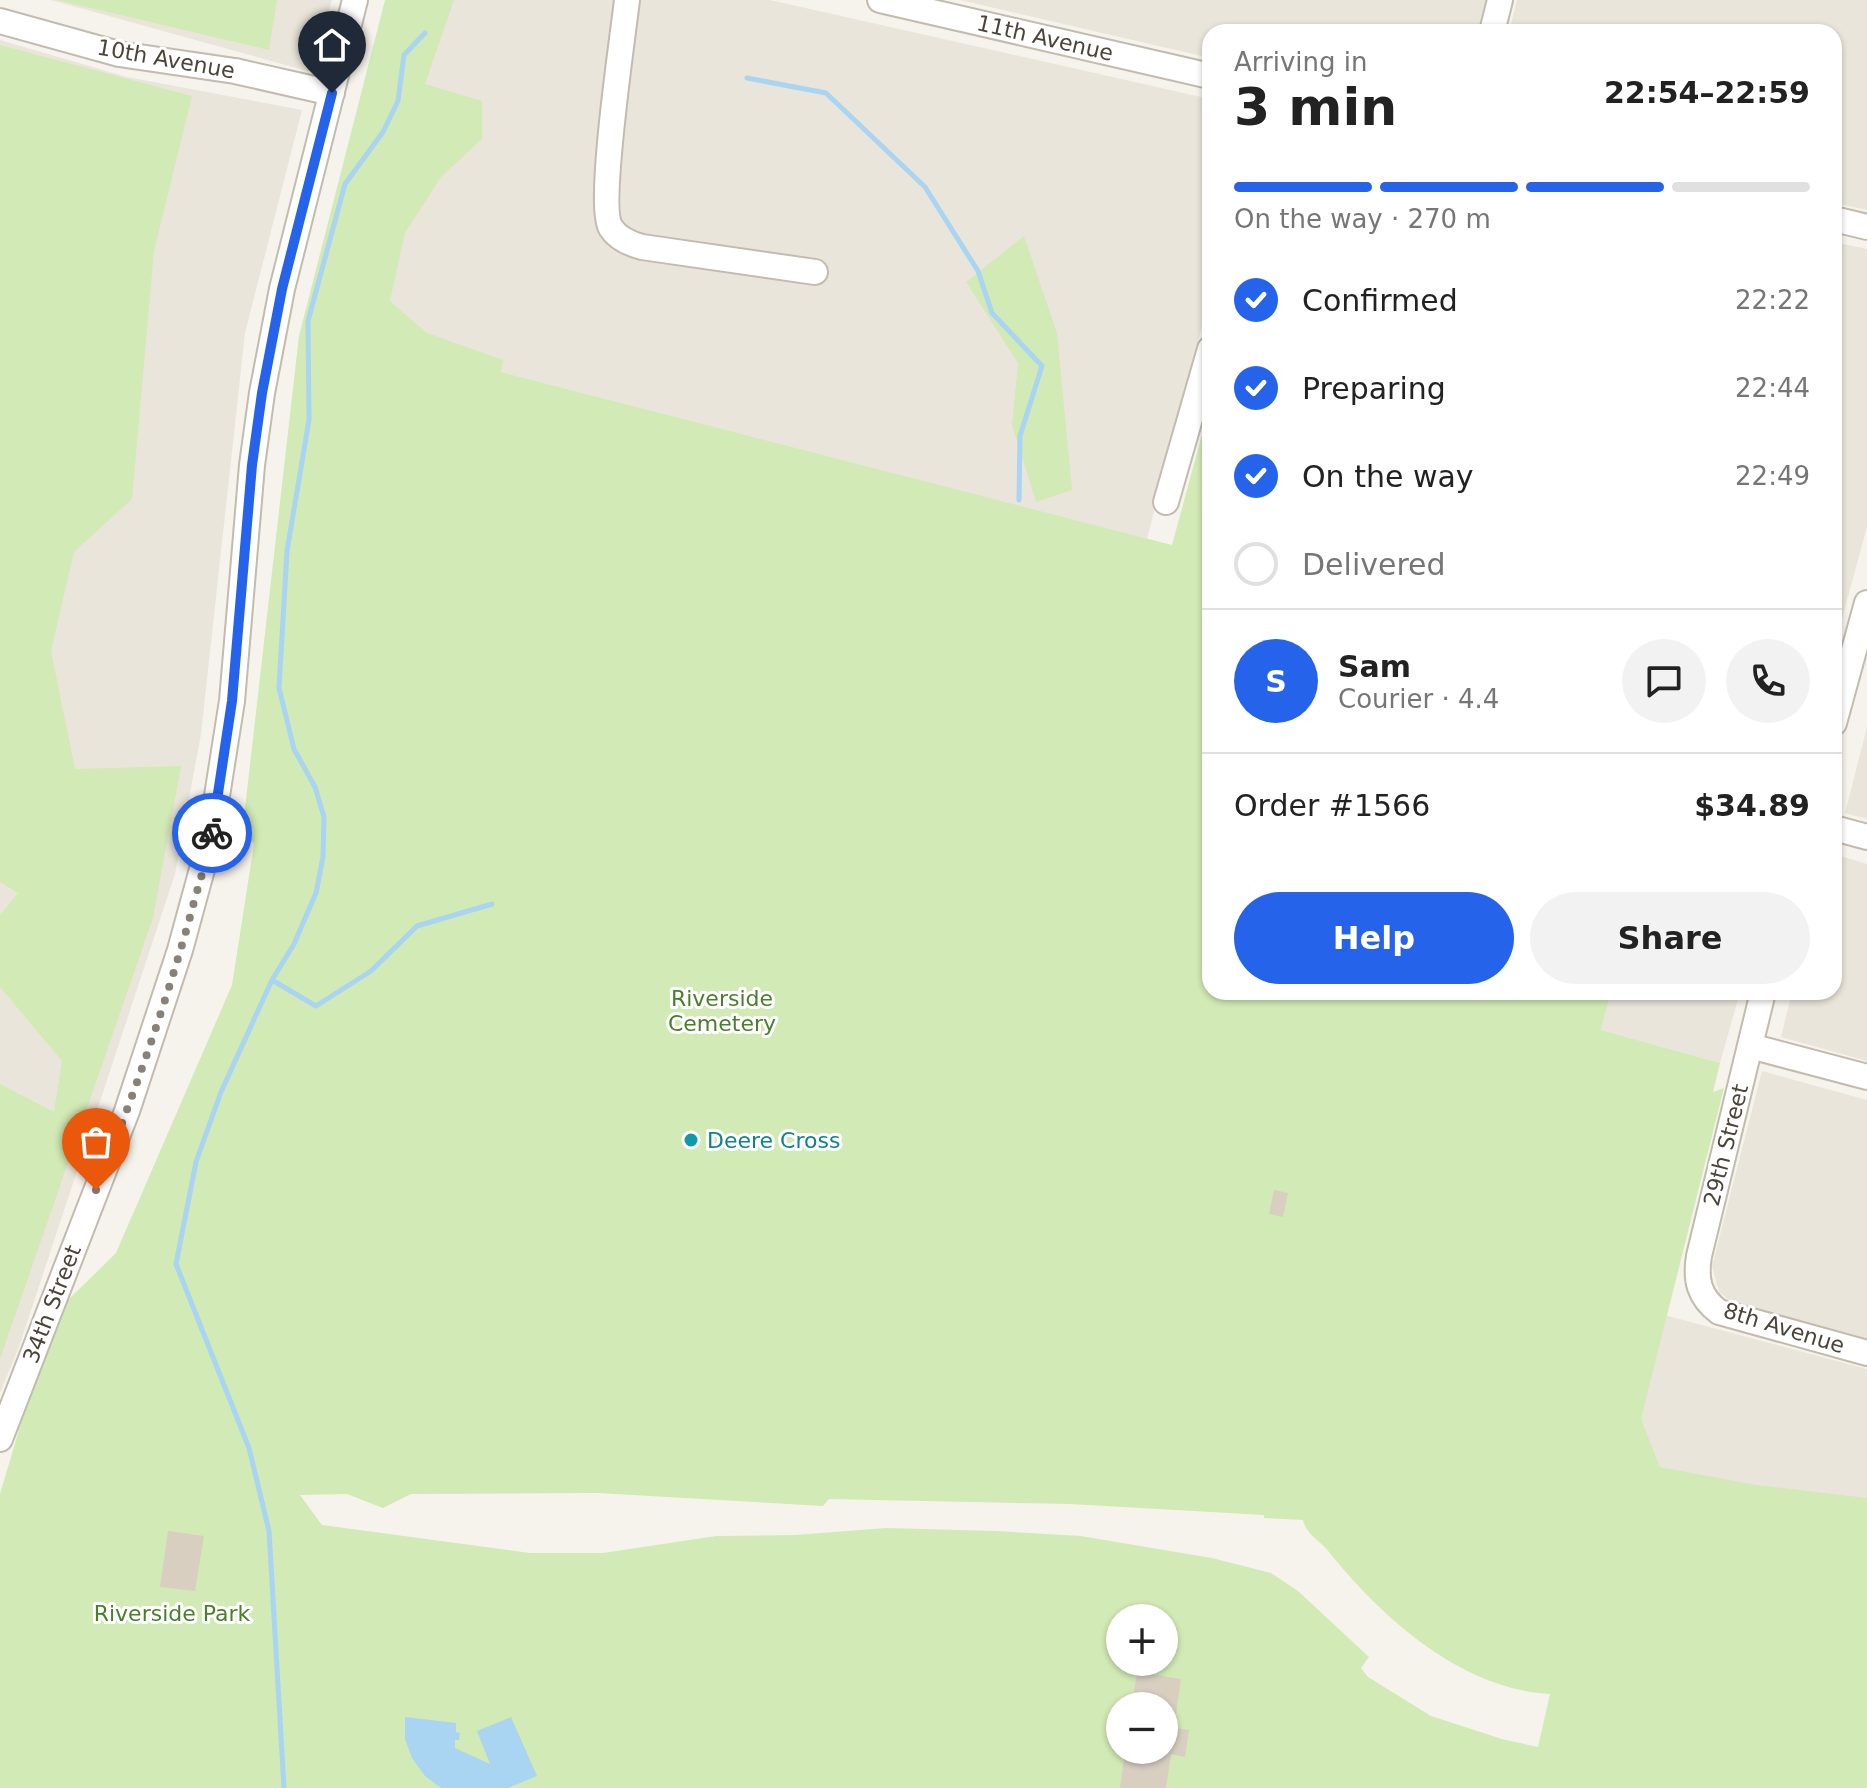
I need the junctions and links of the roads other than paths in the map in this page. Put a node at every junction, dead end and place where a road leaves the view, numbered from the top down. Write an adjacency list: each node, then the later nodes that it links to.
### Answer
1 (355, 0): 8 (street, 34th Street)
2 (627, 0): 11 (street)
3 (880, 0): 7 (street, 11th Avenue)
4 (1500, 0): 6 (street)
5 (0, 21): 8 (street, 10th Avenue)
6 (1494, 24)
7 (1202, 74)
8 (332, 93): 23 (street, 34th Street)
9 (1842, 221): 10 (street)
10 (1867, 227)
11 (815, 272)
12 (1202, 377): 13 (street)
13 (1166, 502)
14 (1867, 603): 15 (street)
15 (1842, 694)
16 (1842, 830): 17 (street)
17 (1867, 837)
18 (1761, 1000): 19 (street, 29th Street)
19 (1750, 1046): 20 (street); 21 (street, 29th Street)
20 (1867, 1077)
21 (1704, 1298): 22 (street, 8th Avenue)
22 (1867, 1353)
23 (2, 1426)

